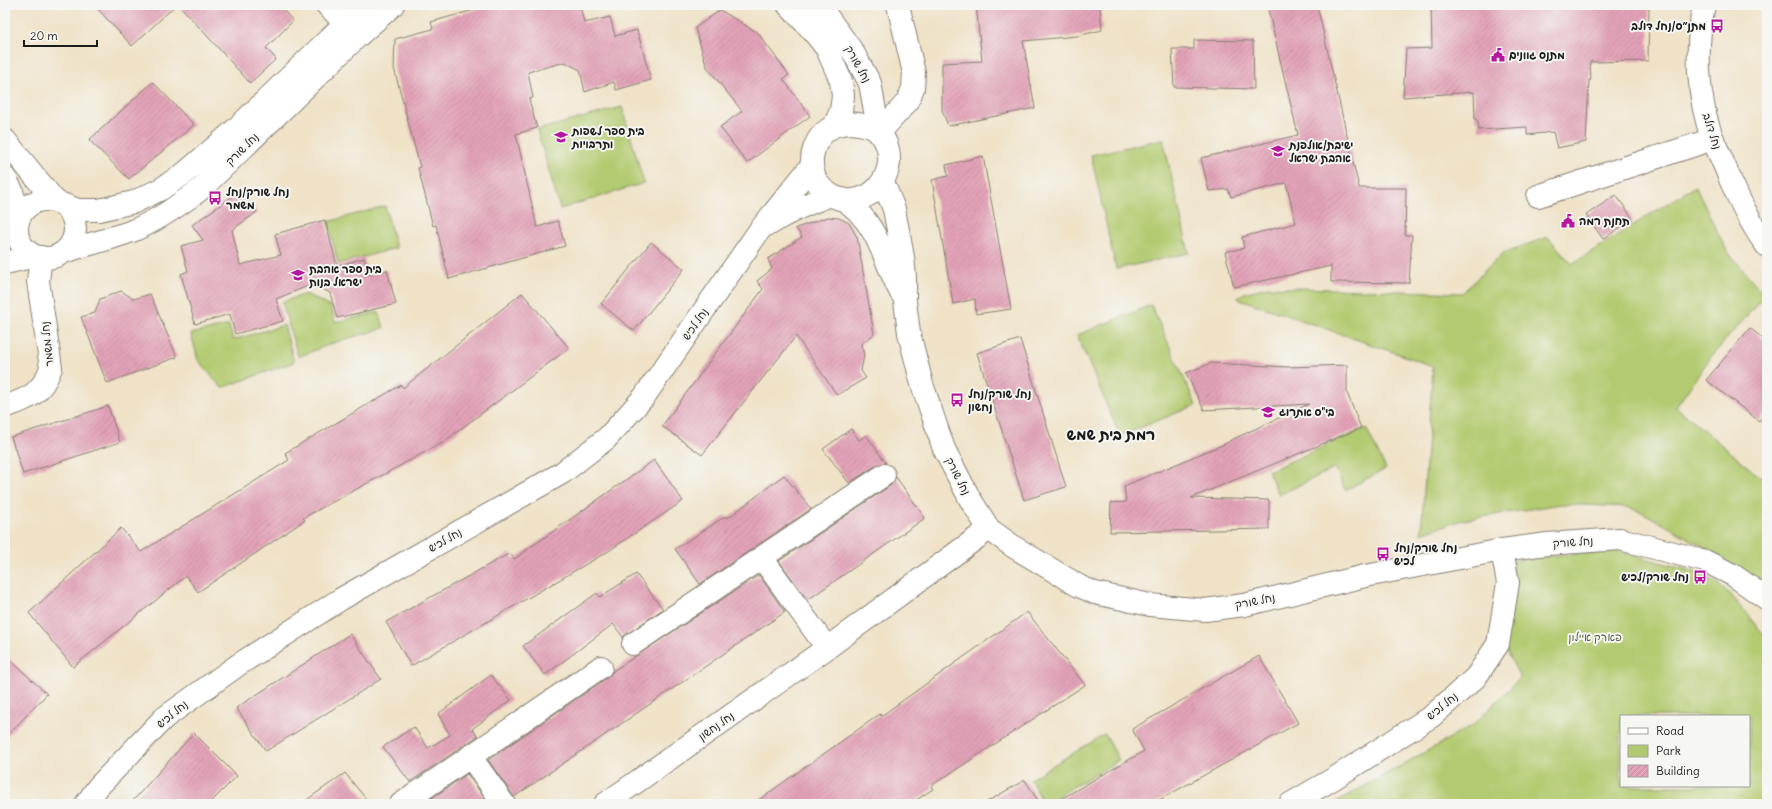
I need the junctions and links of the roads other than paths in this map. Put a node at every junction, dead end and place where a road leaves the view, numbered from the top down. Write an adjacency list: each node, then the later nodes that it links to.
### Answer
1 (327, 5): 8 (street)
2 (364, 5): 8 (street, נחל שורק)
3 (393, 5): 8 (street, נחל שורק)
4 (788, 5): 9 (street, נחל שורק)
5 (817, 5): 10 (street, נחל שורק)
6 (898, 5): 10 (street)
7 (1704, 5): 11 (street, נחל דולב)
8 (351, 29): 18 (street, נחל שורק); 22 (street, נחל שורק)
9 (834, 126): 10 (street); 13 (street)
10 (879, 133): 15 (street)
11 (1713, 139): 16 (street); 21 (street, נחל דולב)
12 (5, 140): 18 (street)
13 (812, 165): 17 (street); 20 (street, נחל לכיש)
14 (5, 178): 19 (street)
15 (883, 182): 17 (street); 25 (street, נחל שורק)
16 (1538, 196)
17 (837, 197): 20 (street, נחל לכיש); 25 (street, נחל שורק)
18 (59, 202): 19 (street); 22 (street)
19 (14, 223): 23 (street)
20 (759, 232): 36 (street, נחל לכיש)
21 (1767, 246)
22 (64, 252): 23 (street)
23 (38, 256): 24 (street); 26 (street, נחל משמר)
24 (5, 263)
25 (905, 301): 28 (street, נחל שורק)
26 (5, 407)
27 (884, 475): 30 (street)
28 (989, 529): 29 (street, נחל שורק); 33 (street, נחל נחשון)
29 (1502, 550): 31 (street, נחל שורק); 40 (street, נחל לכיש)
30 (762, 558): 32 (street); 33 (street)
31 (1767, 599)
32 (633, 644)
33 (827, 648): 39 (street, נחל נחשון)
34 (601, 667): 35 (street)
35 (470, 756): 37 (street); 38 (street)
36 (86, 804)
37 (401, 804)
38 (504, 804)
39 (605, 804)
40 (1290, 804)

